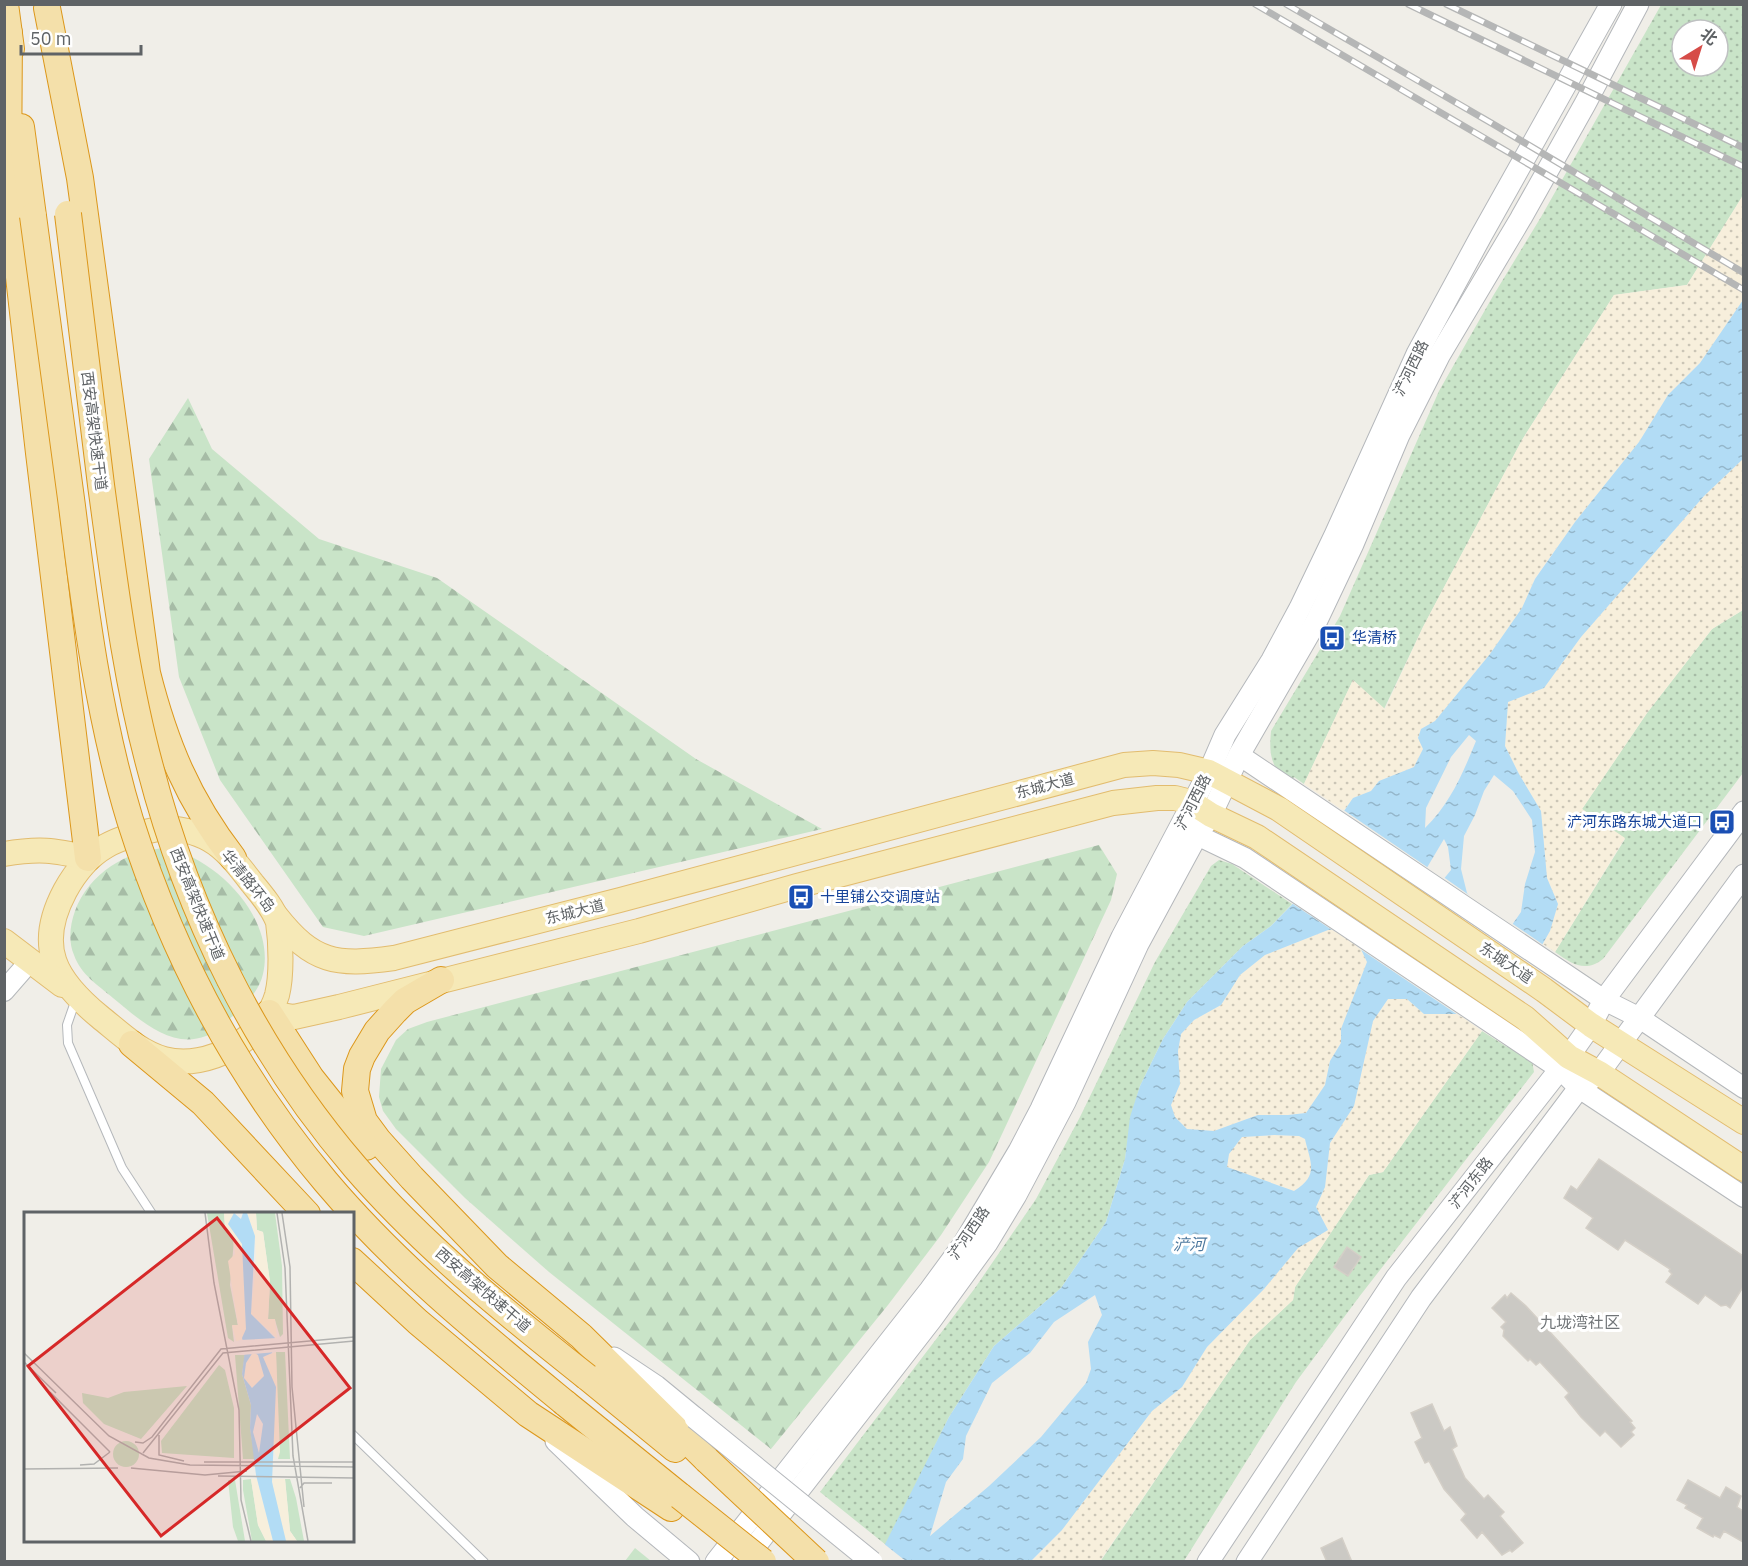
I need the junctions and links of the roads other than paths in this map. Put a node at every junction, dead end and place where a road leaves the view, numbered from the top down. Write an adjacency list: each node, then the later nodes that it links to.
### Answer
1 (5, 4): 5 (highway, 西安高架快速干道)
2 (1611, 4): 7 (main road, 浐河西路)
3 (1638, 4): 6 (main road, 浐河西路)
4 (47, 6): 15 (highway); 45 (highway, 西安高架快速干道, bridge)
5 (9, 33): 14 (highway); 38 (highway, 西安高架快速干道, bridge)
6 (1239, 755): 7 (main road, 浐河西路); 8 (street)
7 (1218, 777): 8 (main road, 东城大道); 9 (main road, 浐河西路); 17 (main road, 东城大道)
8 (1286, 801): 23 (street); 26 (main road, 东城大道)
9 (1201, 808): 11 (main road, 浐河西路); 12 (main road); 20 (main road); 49 (main road, 浐河西路)
10 (1743, 812): 23 (main road, 浐河东路)
11 (1197, 835): 12 (street); 50 (main road, 浐河西路)
12 (1251, 847): 29 (main road)
13 (4, 855): 14 (main road)
14 (88, 858): 15 (main road, 华清路环岛); 22 (main road, 华清路环岛)
15 (233, 858): 17 (main road, 华清路环岛)
16 (1743, 875): 25 (main road, 浐河东路)
17 (276, 916): 24 (main road, 华清路环岛)
18 (4, 940): 19 (main road)
19 (32, 960): 21 (street); 22 (main road)
20 (441, 980): 24 (main road); 41 (highway)
21 (4, 991)
22 (76, 997): 27 (main road, 华清路环岛); 36 (lane)
23 (1604, 1000): 25 (street); 26 (main road, 浐河东路)
24 (269, 1013): 27 (main road, 华清路环岛); 41 (highway)
25 (1638, 1017): 28 (main road, 浐河东路); 32 (street)
26 (1591, 1025): 28 (main road, 东城大道); 29 (main road, 浐河东路)
27 (132, 1044): 37 (highway)
28 (1621, 1044): 30 (main road, 浐河东路); 33 (main road, 东城大道)
29 (1564, 1063): 30 (main road); 31 (street); 55 (main road, 浐河东路)
30 (1599, 1073): 31 (main road, 浐河东路); 34 (main road)
31 (1579, 1088): 35 (street); 56 (main road, 浐河东路)
32 (1743, 1088)
33 (1743, 1122)
34 (1743, 1169)
35 (1743, 1197)
36 (151, 1212)
37 (305, 1212)
38 (353, 1212)
39 (354, 1213): 46 (highway, 西安高架快速干道, bridge)
40 (354, 1263): 43 (highway)
41 (497, 1266): 42 (highway)
42 (581, 1336): 45 (highway); 54 (main road, bridge)
43 (528, 1414): 46 (highway); 48 (main road)
44 (354, 1436): 47 (lane)
45 (703, 1464): 53 (highway, 西安高架快速干道, bridge)
46 (675, 1502): 51 (highway); 52 (highway, 西安高架快速干道, bridge)
47 (484, 1562)
48 (689, 1562)
49 (716, 1562)
50 (743, 1562)
51 (757, 1562)
52 (763, 1562)
53 (816, 1562)
54 (872, 1562)
55 (1208, 1562)
56 (1247, 1562)

